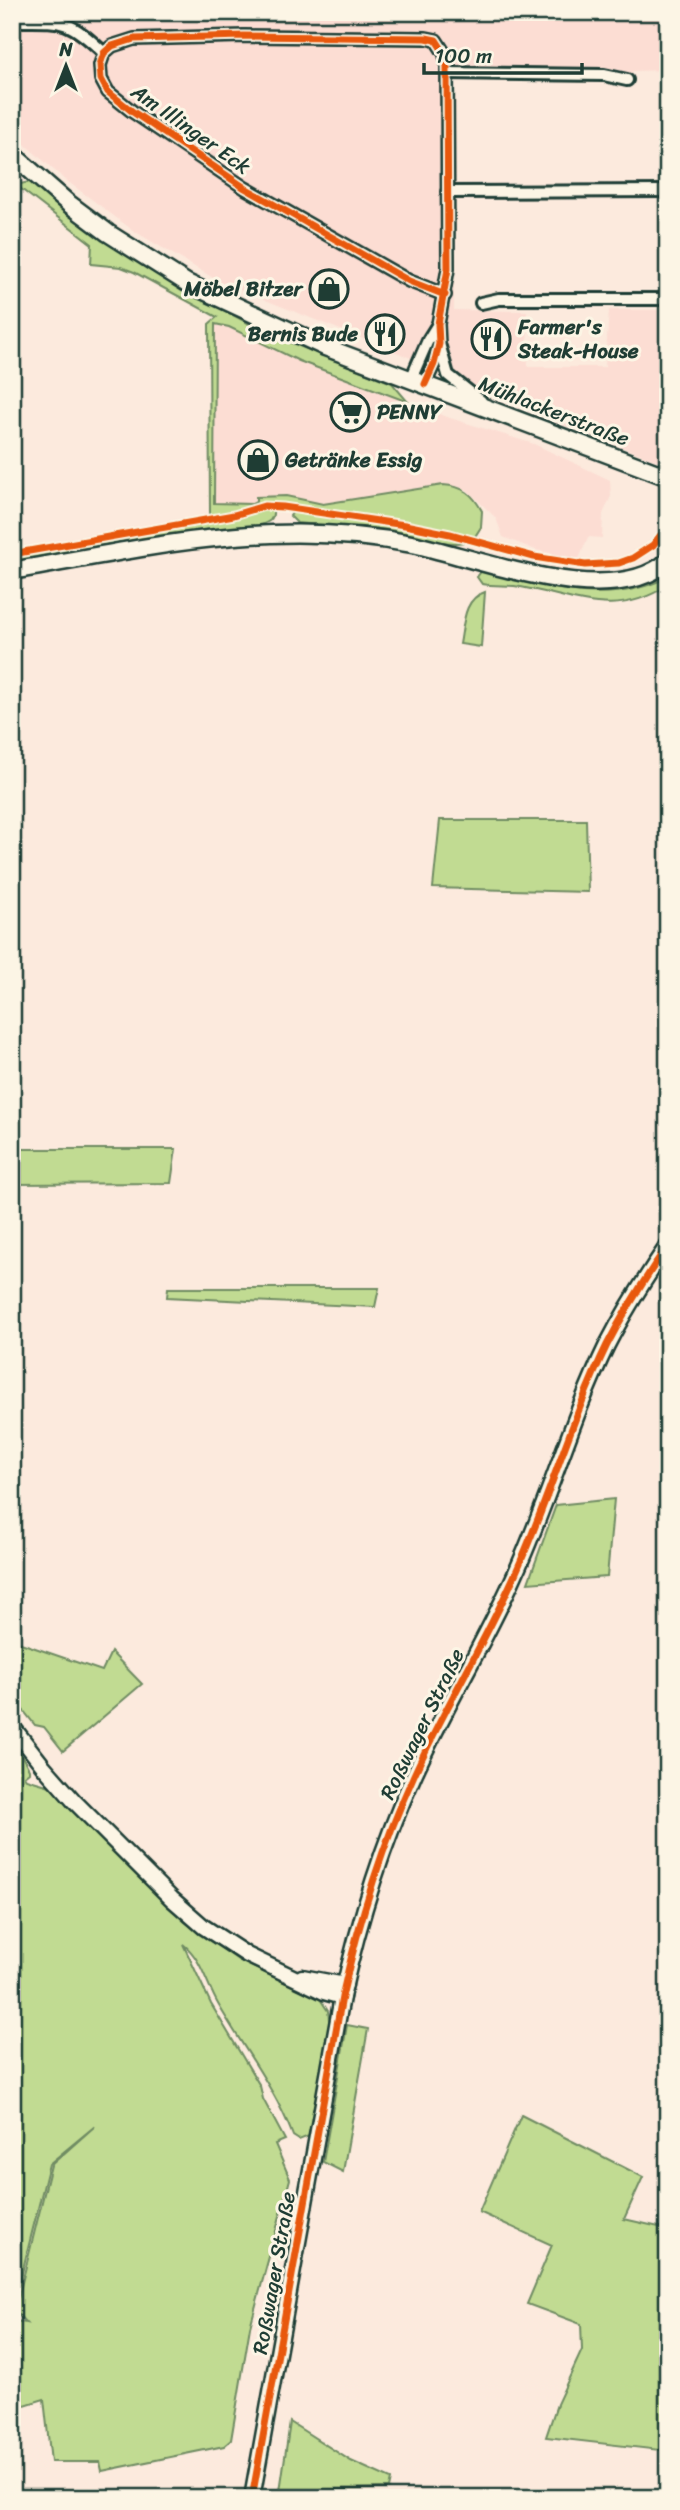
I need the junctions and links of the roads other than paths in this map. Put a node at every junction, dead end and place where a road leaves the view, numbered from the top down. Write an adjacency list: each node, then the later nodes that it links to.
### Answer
1 (12, 21): 2 (street)
2 (104, 53): 3 (street); 8 (street, Am Illinger Eck)
3 (447, 73): 4 (street); 7 (street)
4 (627, 80)
5 (12, 154): 13 (main road, Mühlackerstraße)
6 (668, 191): 7 (street)
7 (447, 192): 8 (street)
8 (445, 295): 11 (street)
9 (668, 299): 10 (street)
10 (481, 303)
11 (438, 324): 12 (street); 13 (street)
12 (439, 344): 13 (street); 14 (street)
13 (418, 381): 14 (main road, Mühlackerstraße)
14 (492, 409): 15 (main road, Mühlackerstraße)
15 (668, 477)
16 (668, 562): 17 (main road)
17 (12, 571)
18 (668, 1245): 20 (street, Roßwager Straße)
19 (12, 1726): 20 (street)
20 (344, 1991): 21 (street, Roßwager Straße)
21 (252, 2498)

